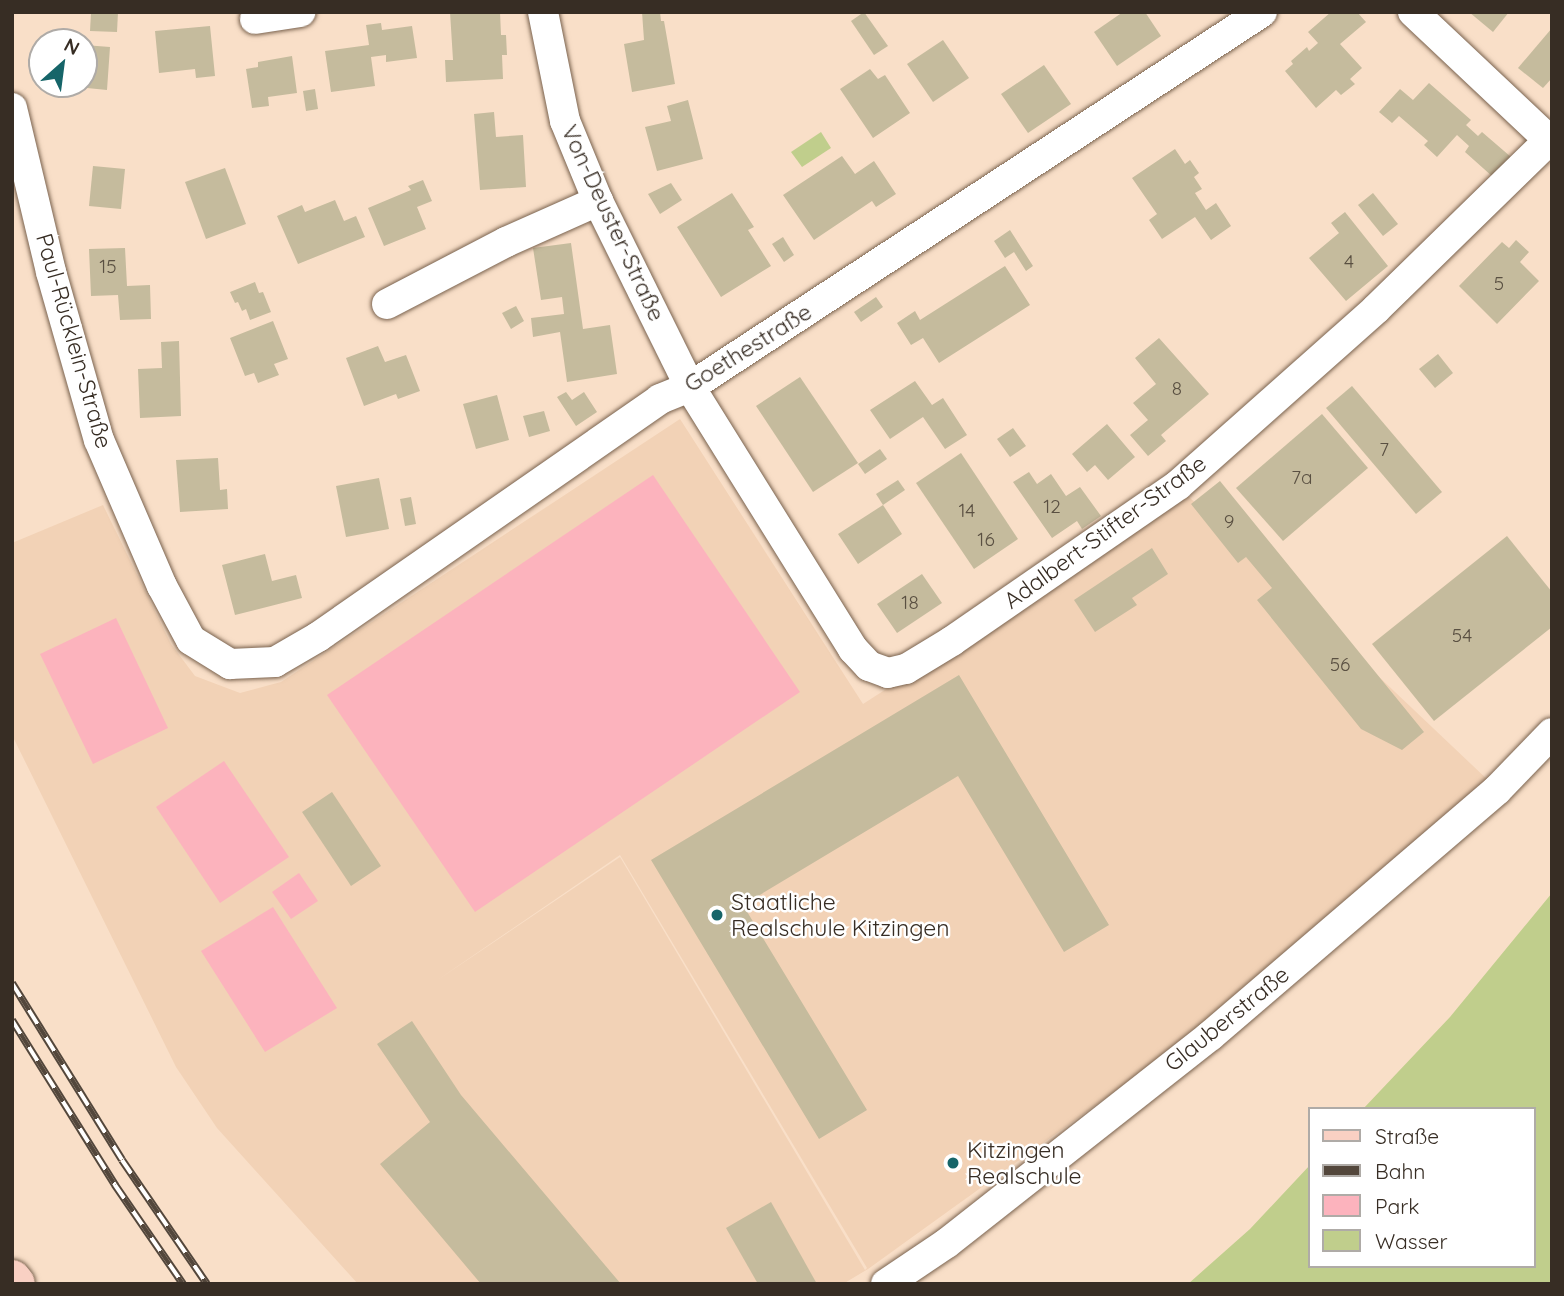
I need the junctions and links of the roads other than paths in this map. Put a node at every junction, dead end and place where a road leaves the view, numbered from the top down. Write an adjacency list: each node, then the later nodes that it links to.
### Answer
1 (300, 12): 5 (street)
2 (543, 12): 8 (street, Von-Deuster-Straße)
3 (1262, 12): 10 (street, Goethestraße)
4 (1413, 12): 7 (street, Adalbert-Stifter-Straße)
5 (255, 19)
6 (12, 108): 11 (street, Paul-Rücklein-Straße)
7 (1550, 141): 10 (street, Adalbert-Stifter-Straße)
8 (598, 201): 9 (street); 10 (street, Von-Deuster-Straße)
9 (387, 304)
10 (690, 387): 11 (street, Goethestraße)
11 (230, 664)
12 (1552, 733): 15 (street, Glauberstraße)
13 (12, 1279): 14 (main road)
14 (16, 1284)
15 (886, 1284)

